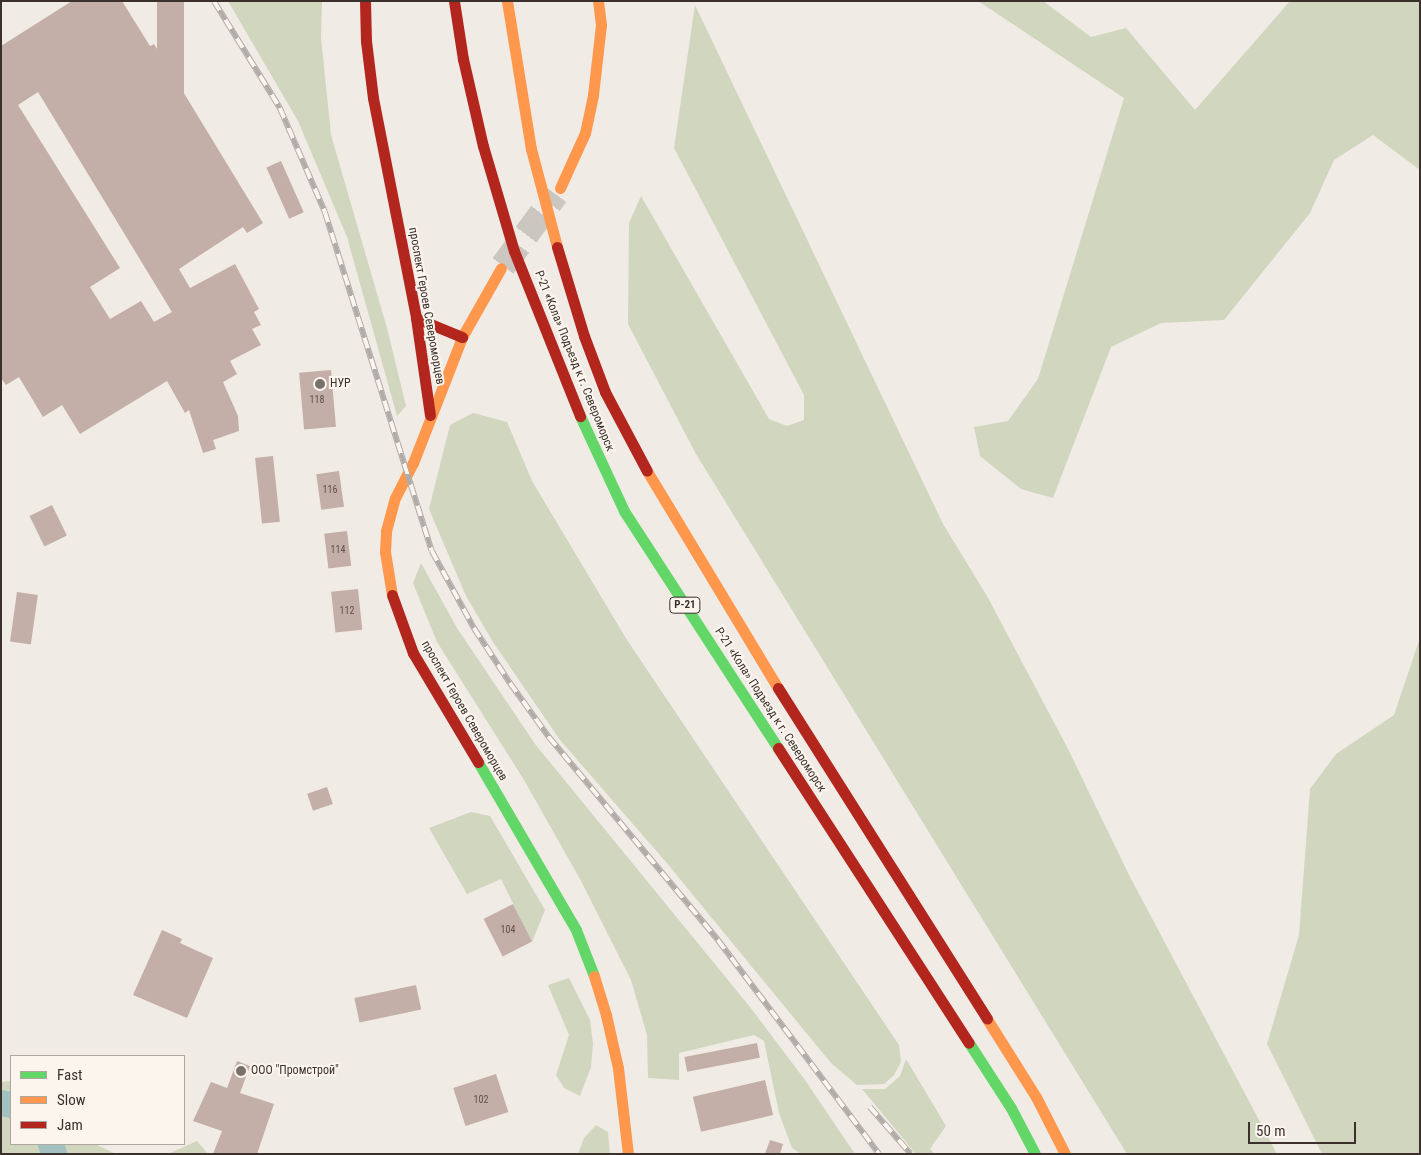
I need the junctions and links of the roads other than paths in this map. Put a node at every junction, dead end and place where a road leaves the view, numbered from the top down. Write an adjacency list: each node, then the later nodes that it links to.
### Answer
1 (365, 1): 7 (main road, проспект Героев Североморцев)
2 (454, 1): 11 (main road, Р-21 «Кола» Подъезд к г. Североморск / Р-21)
3 (507, 1): 12 (main road, Р-21 «Кола» Подъезд к г. Североморск / Р-21)
4 (598, 1): 5 (main road)
5 (560, 188)
6 (502, 268): 8 (main road)
7 (416, 318): 8 (main road); 9 (main road, проспект Героев Североморцев)
8 (462, 337): 9 (main road)
9 (431, 417): 10 (main road, проспект Героев Североморцев)
10 (628, 1154)
11 (1034, 1154)
12 (1065, 1154)

